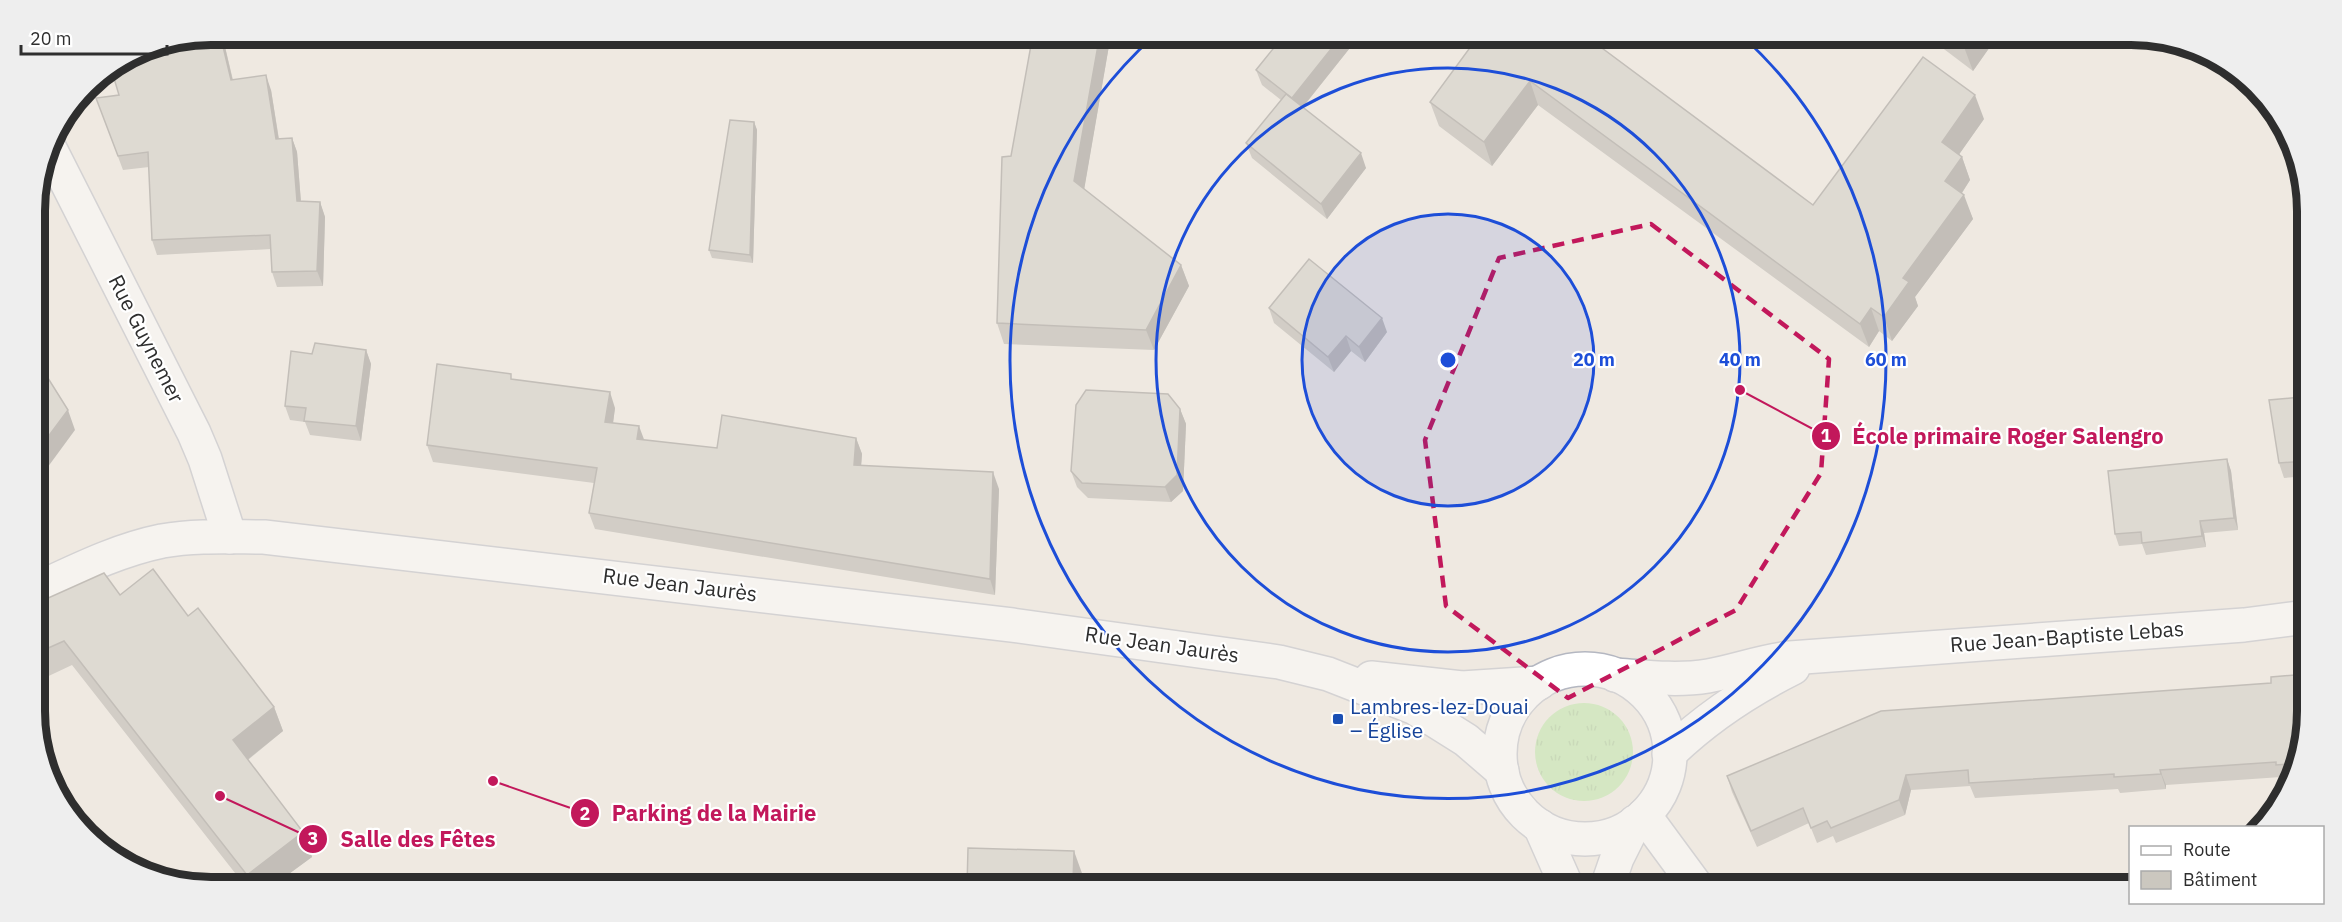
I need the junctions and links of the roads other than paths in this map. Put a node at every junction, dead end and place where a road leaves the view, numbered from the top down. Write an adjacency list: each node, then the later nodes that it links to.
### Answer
1 (55, 158): 2 (street, Rue Guynemer)
2 (230, 537): 3 (street, Rue Jean Jaurès); 6 (street, Rue Jean Jaurès)
3 (45, 585)
4 (2297, 618): 5 (street, Rue Jean-Baptiste Lebas)
5 (1826, 656): 7 (street, Rue Jean-Baptiste Lebas); 9 (street, Rue Jean-Baptiste Lebas)
6 (1328, 674): 8 (street, Rue Jean Jaurès); 10 (street, Rue Jean Jaurès)
7 (1615, 675): 8 (street); 9 (street)
8 (1539, 683): 10 (street)
9 (1670, 754): 11 (street)
10 (1502, 771): 12 (street)
11 (1640, 818): 12 (street); 14 (street); 15 (street)
12 (1540, 826): 13 (street)
13 (1563, 877)
14 (1610, 877)
15 (1689, 877)

